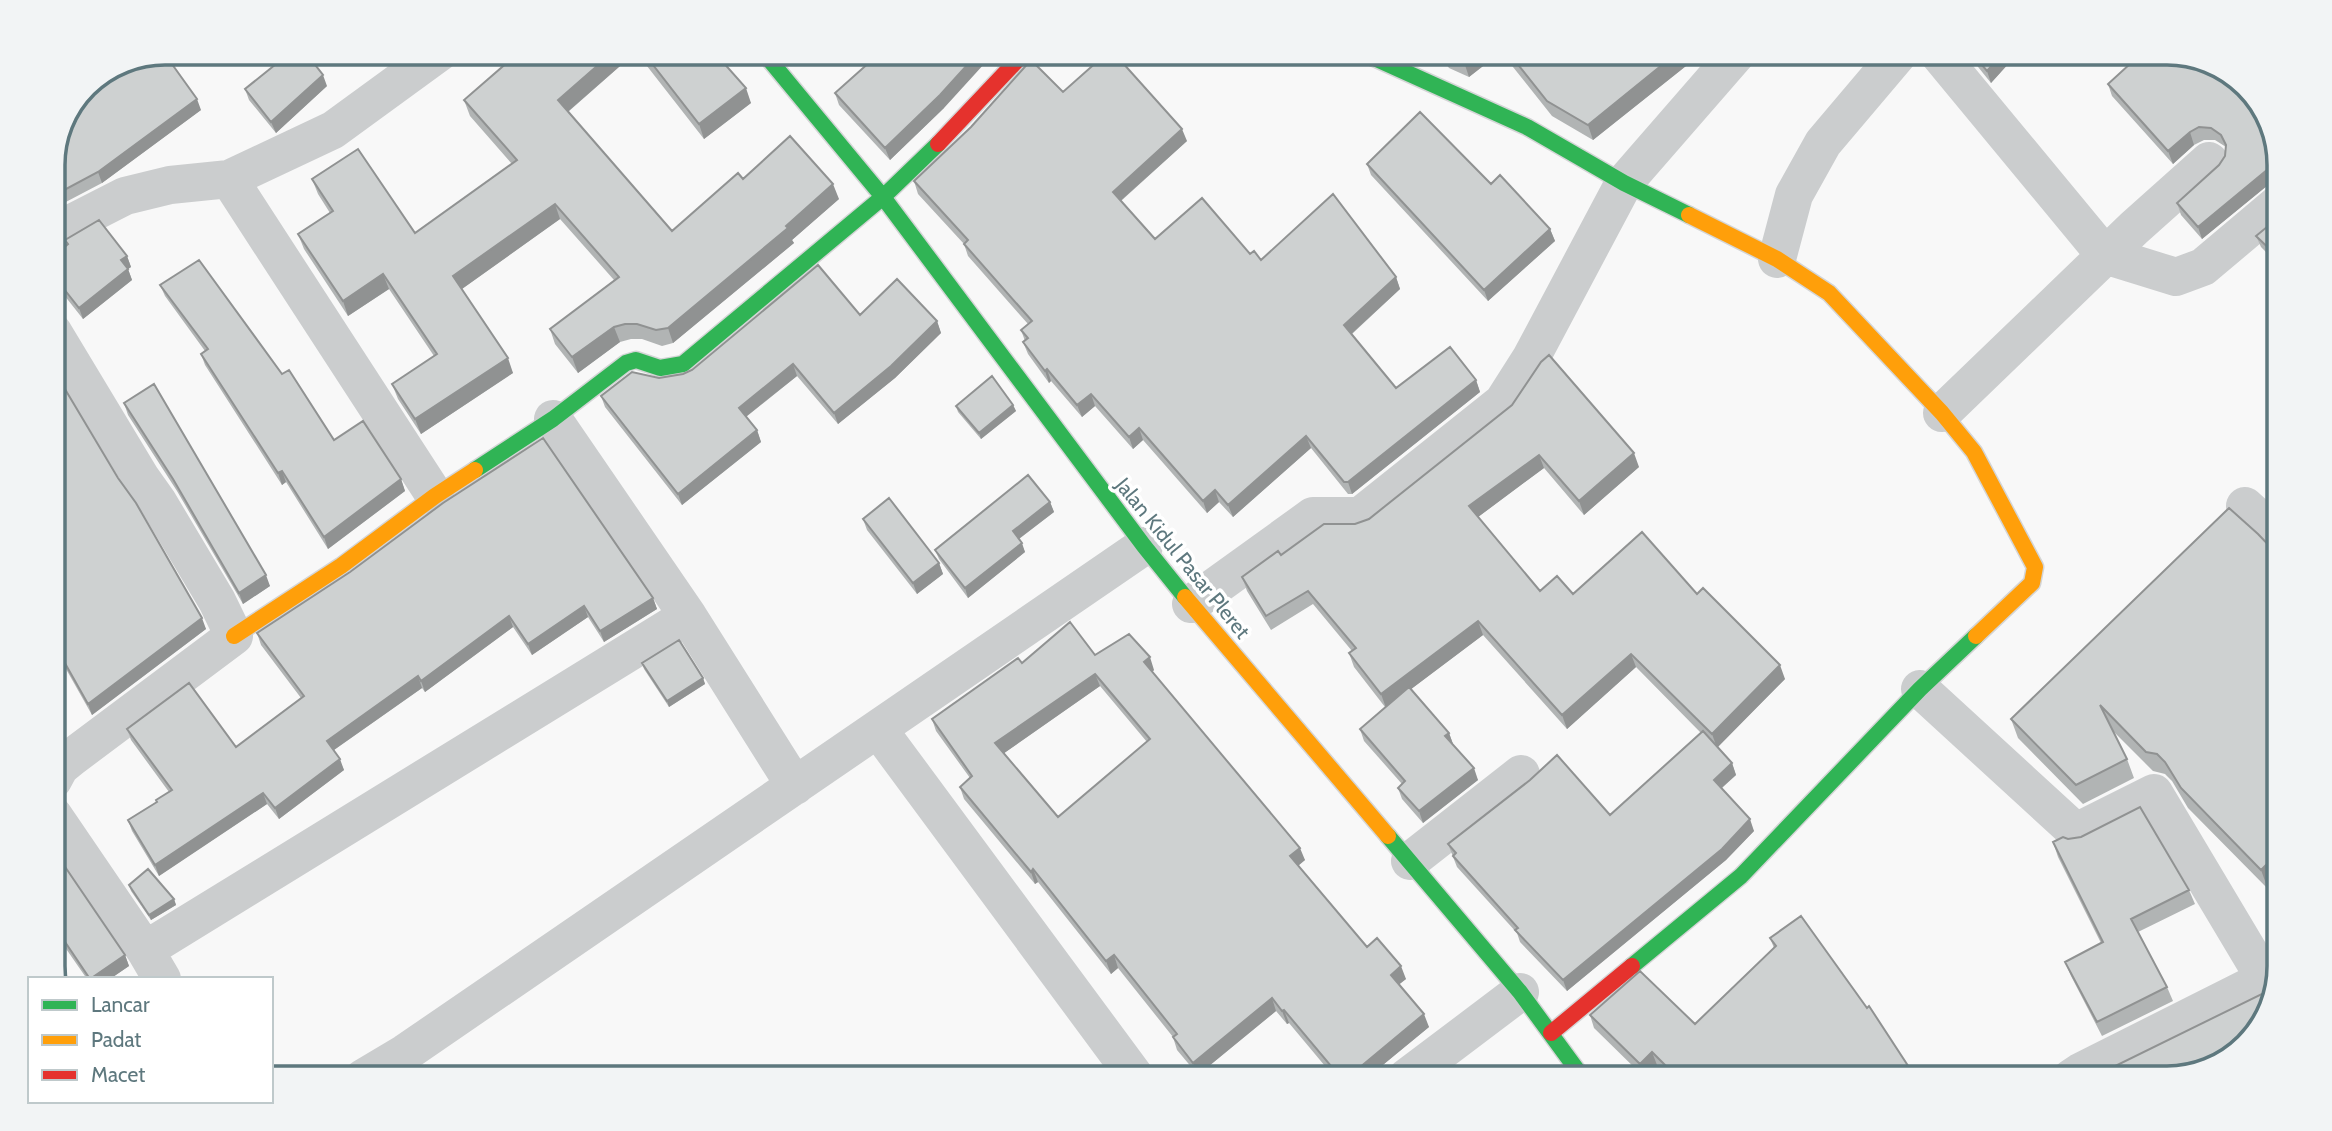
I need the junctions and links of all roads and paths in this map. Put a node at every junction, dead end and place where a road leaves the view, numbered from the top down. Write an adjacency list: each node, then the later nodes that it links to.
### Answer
1 (422, 65): 9 (street)
2 (774, 65): 11 (street, Jalan Kidul Pasar Pleret)
3 (1012, 65): 11 (street)
4 (1390, 65): 10 (street)
5 (1727, 65): 10 (street)
6 (1889, 65): 15 (street)
7 (1948, 65): 14 (street)
8 (2209, 161): 14 (street)
9 (229, 179): 13 (street); 19 (street)
10 (1624, 183): 15 (street); 23 (street)
11 (883, 197): 18 (street); 22 (street, Jalan Kidul Pasar Pleret)
12 (2267, 213): 14 (street)
13 (65, 228)
14 (2105, 256): 17 (street)
15 (1777, 259): 17 (street)
16 (65, 352): 25 (street)
17 (1942, 413): 26 (street)
18 (553, 419): 19 (street); 24 (street)
19 (435, 496): 25 (street)
20 (2245, 506): 21 (street)
21 (2267, 526)
22 (1144, 546): 23 (street, Jalan Kidul Pasar Pleret); 27 (street)
23 (1191, 604): 32 (street, Jalan Kidul Pasar Pleret)
24 (688, 616): 30 (street); 33 (street)
25 (234, 636): 28 (street)
26 (1920, 689): 34 (street); 37 (street)
27 (878, 729): 30 (street); 39 (street)
28 (65, 763)
29 (1521, 774): 32 (street)
30 (795, 786): 38 (street)
31 (65, 833): 33 (street)
32 (1410, 861): 36 (street, Jalan Kidul Pasar Pleret)
33 (153, 964)
34 (2267, 967)
35 (2266, 978): 42 (street)
36 (1520, 992): 37 (street, Jalan Kidul Pasar Pleret); 40 (street)
37 (1551, 1033): 41 (street, Jalan Kidul Pasar Pleret)
38 (384, 1066)
39 (1126, 1066)
40 (1423, 1066)
41 (1574, 1066)
42 (2092, 1066)

